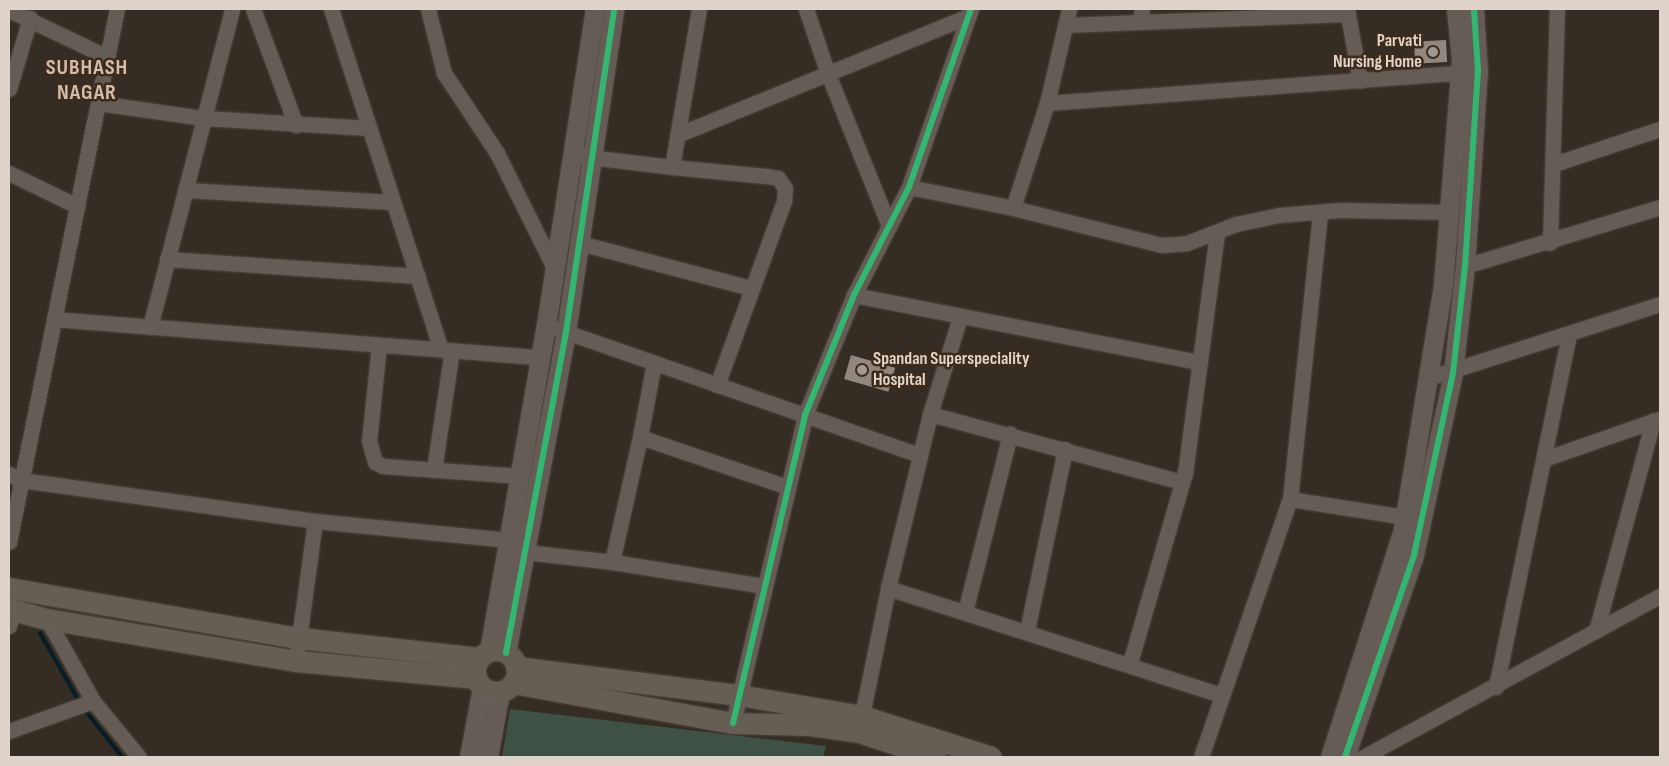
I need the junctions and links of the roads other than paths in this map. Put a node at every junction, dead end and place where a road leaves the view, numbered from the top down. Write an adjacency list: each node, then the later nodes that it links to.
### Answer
1 (117, 9): 19 (street)
2 (232, 9): 26 (street)
3 (253, 9): 27 (street)
4 (331, 9): 28 (street)
5 (428, 9): 49 (street)
6 (595, 9): 31 (street)
7 (614, 9): 32 (street)
8 (699, 9): 30 (street)
9 (806, 9): 21 (street)
10 (1069, 9): 18 (street)
11 (1456, 9): 20 (street)
12 (1474, 9): 50 (street)
13 (1557, 9): 33 (street)
14 (970, 12): 21 (street); 36 (street)
15 (1347, 12): 17 (street); 22 (street)
16 (16, 13): 19 (street); 23 (street)
17 (1141, 15): 18 (street)
18 (1065, 25): 25 (street)
19 (108, 57): 24 (street)
20 (1460, 73): 22 (street); 43 (street)
21 (828, 74): 30 (street); 44 (street)
22 (1360, 81): 25 (street)
23 (9, 89)
24 (98, 103): 26 (street); 39 (street)
25 (1047, 103): 41 (street)
26 (204, 118): 27 (street); 37 (street)
27 (296, 125): 28 (street)
28 (369, 128): 38 (street)
29 (1660, 129): 33 (street)
30 (677, 135): 34 (street)
31 (572, 155): 32 (street); 49 (street)
32 (594, 158): 34 (street); 46 (street)
33 (1554, 164): 47 (street)
34 (672, 168): 52 (street)
35 (9, 174): 39 (street)
36 (909, 188): 41 (street); 44 (street)
37 (185, 190): 38 (street); 48 (street)
38 (393, 202): 51 (street)
39 (77, 206): 56 (street)
40 (1660, 207): 47 (street)
41 (1013, 208): 45 (street)
42 (1320, 212): 43 (street); 45 (street); 82 (street)
43 (1449, 212): 67 (street)
44 (889, 226): 53 (street)
45 (1217, 232): 64 (street)
46 (579, 243): 52 (street); 59 (street)
47 (1550, 243): 50 (street)
48 (167, 259): 51 (street); 58 (street)
49 (553, 266): 57 (street)
50 (1465, 266): 66 (street)
51 (417, 276): 62 (street)
52 (750, 288): 68 (street)
53 (854, 295): 55 (street); 70 (street)
54 (1660, 304): 60 (street)
55 (960, 317): 64 (street); 69 (street)
56 (54, 319): 58 (street); 79 (street)
57 (546, 325): 59 (street); 63 (street)
58 (150, 327): 61 (street)
59 (566, 332): 65 (street); 87 (street)
60 (1569, 334): 66 (street); 76 (street)
61 (379, 345): 62 (street); 77 (street)
62 (446, 350): 63 (street); 77 (street)
63 (539, 357): 78 (street)
64 (1200, 362): 80 (street)
65 (654, 363): 68 (street); 73 (street)
66 (1453, 373): 67 (street); 116 (street)
67 (1428, 378): 83 (street)
68 (717, 385): 70 (street)
69 (930, 414): 72 (street); 75 (street)
70 (805, 415): 75 (street); 81 (street)
71 (1656, 420): 76 (street); 97 (street)
72 (1010, 434): 74 (street); 93 (street)
73 (640, 437): 81 (street); 88 (street)
74 (1065, 449): 80 (street); 96 (street)
75 (920, 455): 91 (street)
76 (1544, 459): 102 (street)
77 (434, 470): 78 (street)
78 (520, 476): 85 (street)
79 (15, 477): 84 (street); 86 (street)
80 (1182, 482): 100 (street)
81 (788, 487): 89 (street)
82 (1290, 499): 83 (street); 104 (street)
83 (1405, 517): 115 (street)
84 (314, 521): 85 (street); 98 (street)
85 (509, 540): 101 (street)
86 (9, 542)
87 (526, 552): 88 (street); 101 (street)
88 (612, 562): 89 (street)
89 (764, 586): 103 (street)
90 (9, 588): 98 (main road)
91 (888, 588): 93 (street); 107 (street)
92 (1660, 596): 97 (street)
93 (965, 612): 96 (street)
94 (10, 616): 95 (main road)
95 (47, 619): 99 (main road); 105 (street)
96 (1026, 631): 100 (street)
97 (1596, 631): 102 (street)
98 (299, 638): 99 (street); 101 (main road)
99 (296, 661): 101 (main road)
100 (1130, 663): 104 (street)
101 (495, 671): 103 (main road); 106 (main road); 110 (street); 111 (street)
102 (1496, 687): 117 (street)
103 (739, 695): 106 (street); 107 (main road)
104 (1222, 695): 114 (street)
105 (93, 702): 108 (street); 109 (street)
106 (733, 723): 107 (main road)
107 (861, 724): 112 (main road); 113 (main road)
108 (9, 731)
109 (139, 757)
110 (469, 757)
111 (488, 757)
112 (935, 757)
113 (991, 757)
114 (1201, 757)
115 (1330, 757)
116 (1345, 757)
117 (1363, 757)

